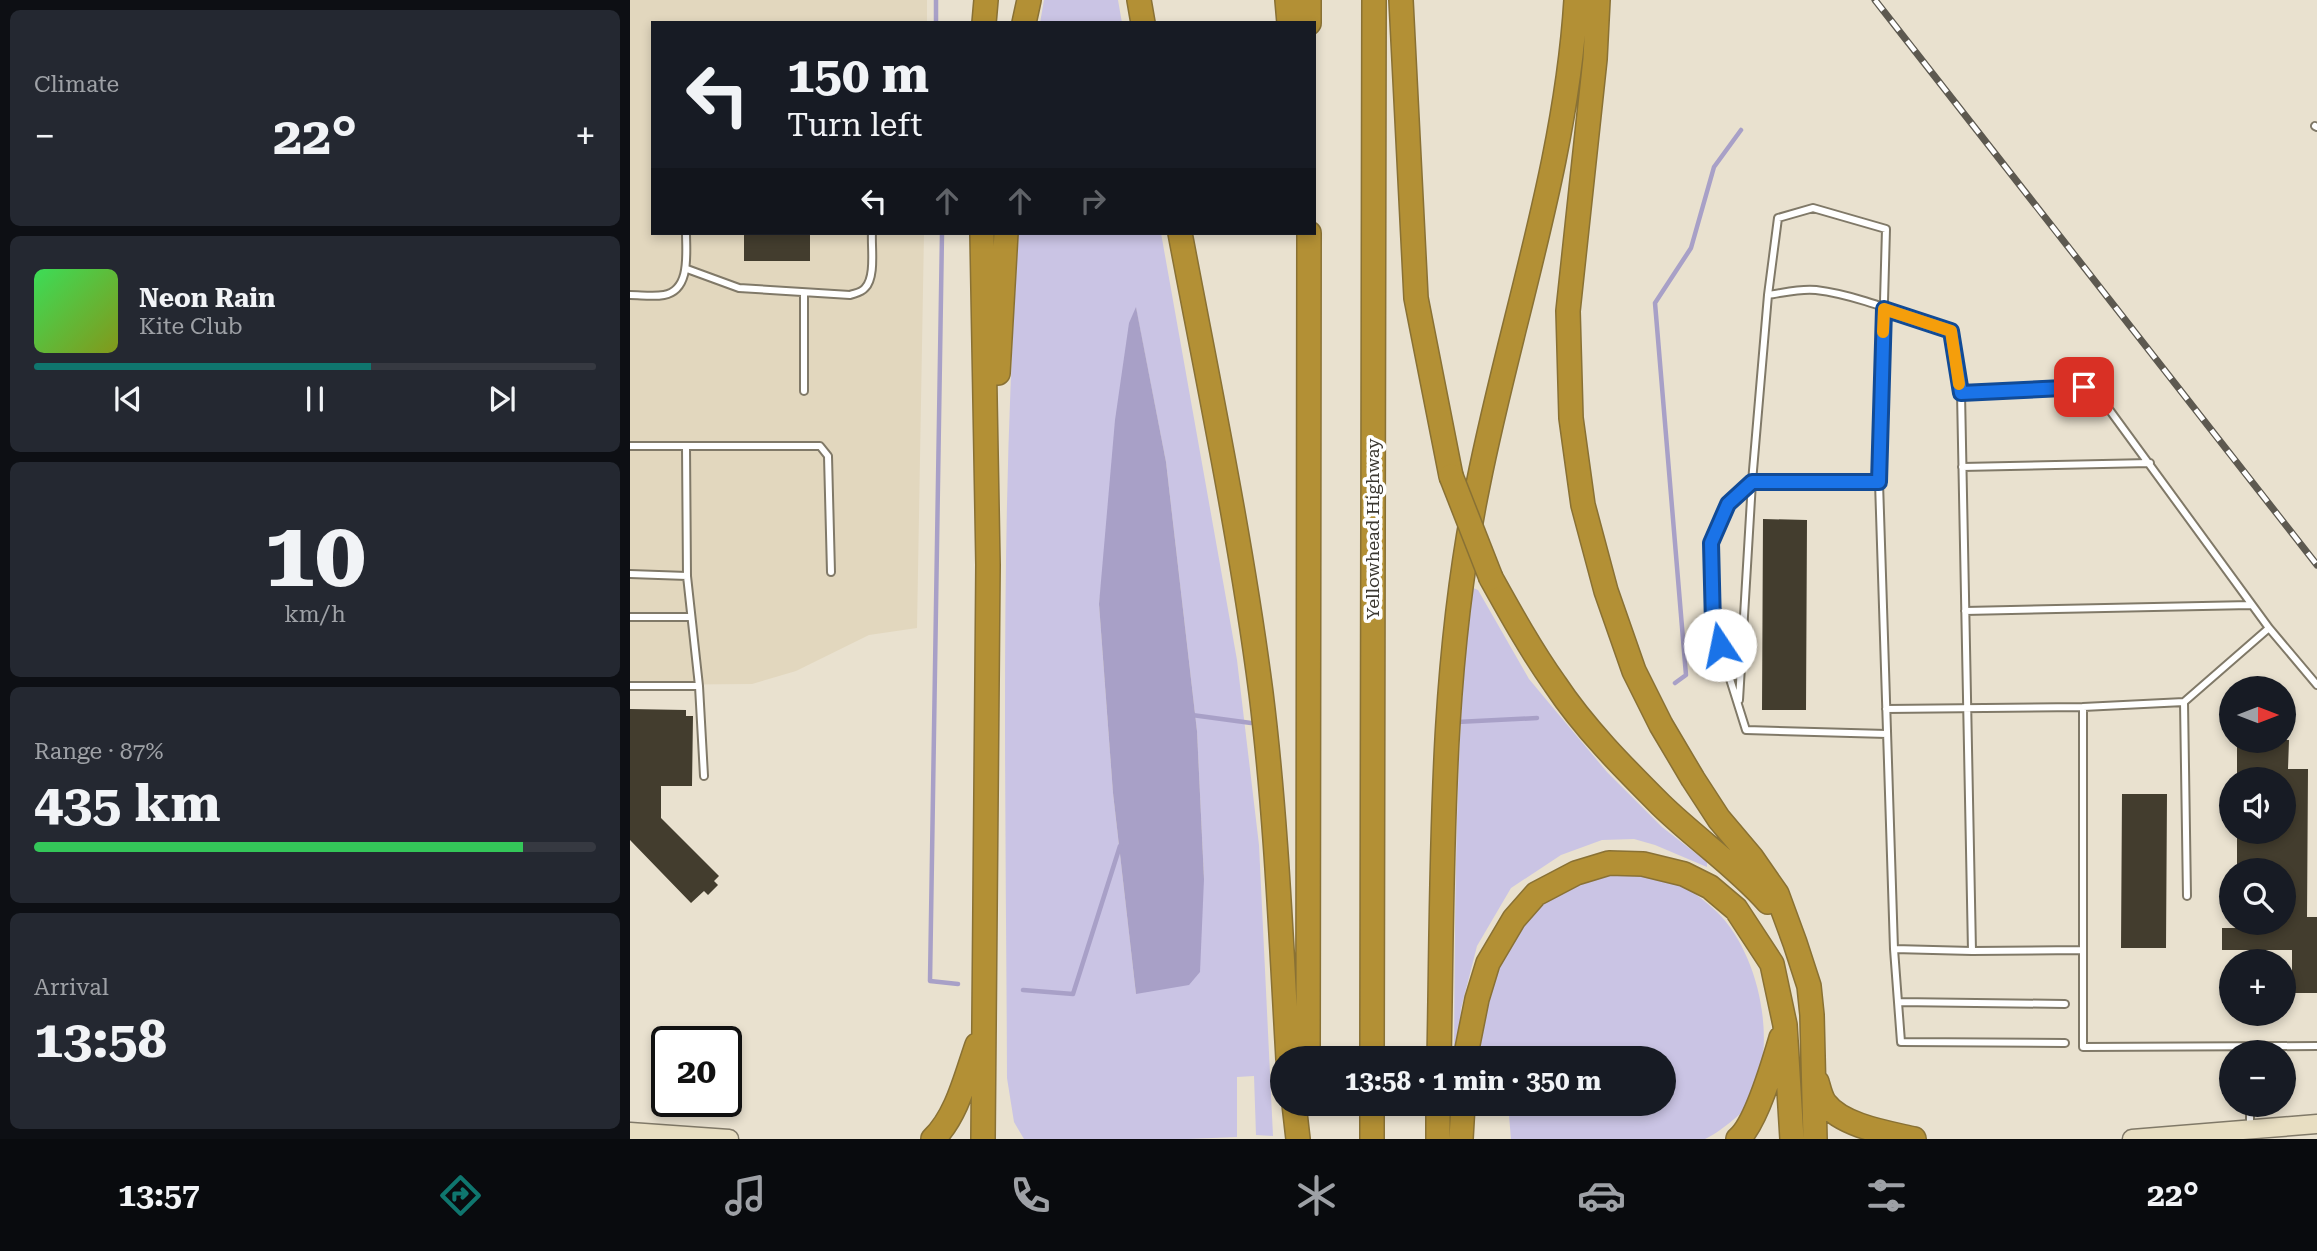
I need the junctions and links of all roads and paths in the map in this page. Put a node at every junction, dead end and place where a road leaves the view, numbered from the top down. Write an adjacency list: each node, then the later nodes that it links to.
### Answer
1 (977, 0): 11 (highway)
2 (986, 0): 12 (highway)
3 (1029, 0): 13 (highway)
4 (1139, 0): 14 (highway)
5 (1287, 0): 15 (highway)
6 (1309, 0): 16 (highway)
7 (1374, 0): 67 (highway, Yellowhead Highway)
8 (1401, 0): 56 (highway, bridge)
9 (1576, 0): 68 (highway)
10 (1598, 0): 56 (highway)
11 (977, 21)
12 (984, 21)
13 (1024, 21)
14 (1143, 21)
15 (1289, 21)
16 (1309, 21)
17 (686, 235): 23 (lane)
18 (872, 235): 24 (lane)
19 (982, 235): 36 (highway)
20 (1006, 235): 36 (highway)
21 (1181, 235): 65 (highway)
22 (1309, 235): 66 (highway)
23 (687, 269): 24 (lane); 25 (lane)
24 (804, 293): 28 (lane)
25 (630, 295)
26 (1768, 295): 27 (lane); 27 (lane); 34 (lane)
27 (1884, 309): 29 (lane); 35 (lane)
28 (804, 391)
29 (1961, 393): 32 (lane); 33 (lane)
30 (630, 446): 31 (lane)
31 (686, 447): 37 (lane); 39 (lane)
32 (2150, 463): 33 (lane); 40 (lane)
33 (1962, 467): 41 (lane)
34 (1752, 482): 35 (lane); 49 (lane); 49 (lane)
35 (1879, 482): 51 (lane)
36 (988, 565): 63 (highway)
37 (831, 572)
38 (630, 574): 39 (lane)
39 (687, 576): 43 (lane)
40 (2251, 605): 41 (lane); 44 (lane)
41 (1965, 611): 52 (lane)
42 (630, 617): 43 (lane)
43 (691, 617): 47 (lane)
44 (2269, 628): 45 (lane); 48 (lane)
45 (2317, 685)
46 (630, 686): 47 (lane)
47 (699, 686): 54 (lane)
48 (2184, 702): 50 (lane); 55 (lane)
49 (1739, 705): 53 (lane)
50 (2083, 707): 52 (lane); 58 (lane)
51 (1886, 709): 52 (lane); 53 (lane)
52 (1966, 709): 59 (lane)
53 (1887, 734): 57 (lane)
54 (704, 776)
55 (2187, 896)
56 (1795, 943): 73 (highway)
57 (1894, 949): 59 (lane); 60 (lane)
58 (2082, 950): 59 (lane); 72 (lane)
59 (1972, 951)
60 (1898, 1002): 61 (lane); 64 (lane)
61 (2065, 1004)
62 (1785, 1025): 69 (highway); 91 (highway); 92 (highway)
63 (984, 1026): 84 (highway); 85 (highway)
64 (2065, 1042)
65 (1287, 1046)
66 (1308, 1046)
67 (1372, 1046)
68 (1439, 1046)
69 (1468, 1046)
70 (2317, 1046): 71 (lane)
71 (2296, 1047)
72 (2219, 1049)
73 (1813, 1072): 93 (highway); 94 (highway)
74 (1295, 1116): 86 (highway)
75 (1307, 1116): 87 (highway)
76 (1372, 1116): 88 (highway)
77 (1438, 1116): 89 (highway)
78 (1462, 1116): 90 (highway)
79 (2250, 1117): 81 (lane)
80 (2317, 1124): 81 (main road)
81 (2250, 1128): 95 (main road)
82 (630, 1132): 83 (main road)
83 (729, 1139)
84 (933, 1139)
85 (984, 1139)
86 (1298, 1139)
87 (1307, 1139)
88 (1372, 1139)
89 (1438, 1139)
90 (1461, 1139)
91 (1738, 1139)
92 (1793, 1139)
93 (1815, 1139)
94 (1914, 1139)
95 (2132, 1139)

